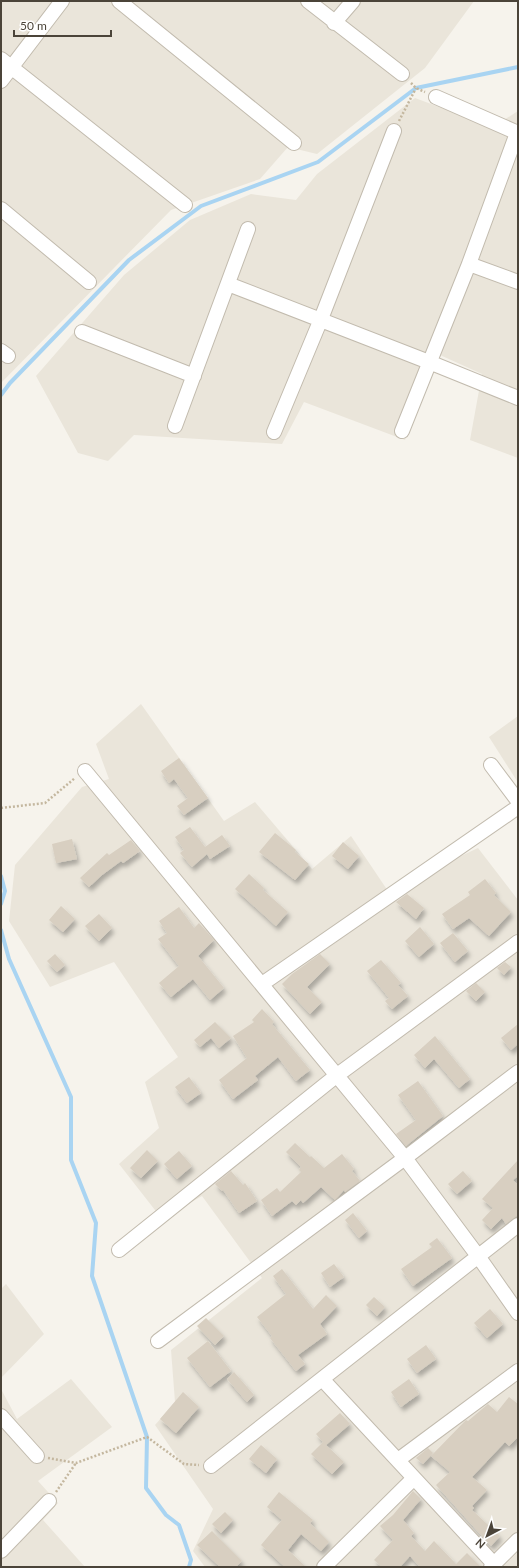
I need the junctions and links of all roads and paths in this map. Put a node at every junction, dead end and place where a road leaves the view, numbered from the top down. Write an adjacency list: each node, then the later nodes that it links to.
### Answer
1 (62, 1): 6 (street)
2 (119, 1): 13 (street)
3 (308, 1): 5 (street)
4 (353, 1): 5 (street)
5 (334, 22): 7 (street)
6 (6, 64): 8 (street); 14 (street)
7 (402, 74): 9 (path)
8 (1, 82)
9 (416, 88): 10 (path); 11 (path)
10 (436, 97): 12 (street)
11 (394, 131): 21 (street)
12 (518, 133): 17 (street)
13 (294, 143)
14 (185, 205)
15 (1, 209): 18 (street)
16 (248, 229): 20 (street)
17 (469, 264): 19 (street); 23 (street)
18 (89, 282)
19 (518, 282)
20 (228, 284): 21 (street); 24 (street)
21 (322, 319): 23 (street); 28 (street)
22 (82, 332): 24 (street)
23 (429, 362): 25 (street); 27 (street)
24 (194, 376): 26 (street)
25 (518, 398)
26 (176, 426)
27 (402, 430)
28 (274, 432)
29 (491, 765): 31 (street)
30 (85, 770): 33 (path); 35 (street)
31 (518, 801)
32 (518, 807): 35 (street)
33 (1, 808)
34 (518, 942): 37 (street)
35 (262, 984): 37 (street)
36 (518, 1072): 38 (street)
37 (336, 1076): 38 (street); 40 (street)
38 (404, 1158): 41 (street); 43 (street)
39 (518, 1225): 41 (street)
40 (119, 1250)
41 (478, 1256): 42 (street); 45 (street)
42 (518, 1313)
43 (158, 1341)
44 (518, 1371): 48 (street)
45 (323, 1380): 48 (street); 50 (street)
46 (1, 1416): 47 (street)
47 (37, 1456): 49 (path)
48 (398, 1460): 51 (street)
49 (76, 1463): 50 (path); 52 (path)
50 (211, 1466)
51 (413, 1479): 55 (street); 56 (street)
52 (49, 1501): 54 (street)
53 (518, 1540): 55 (street)
54 (1, 1551)
55 (493, 1566)
56 (324, 1567)

